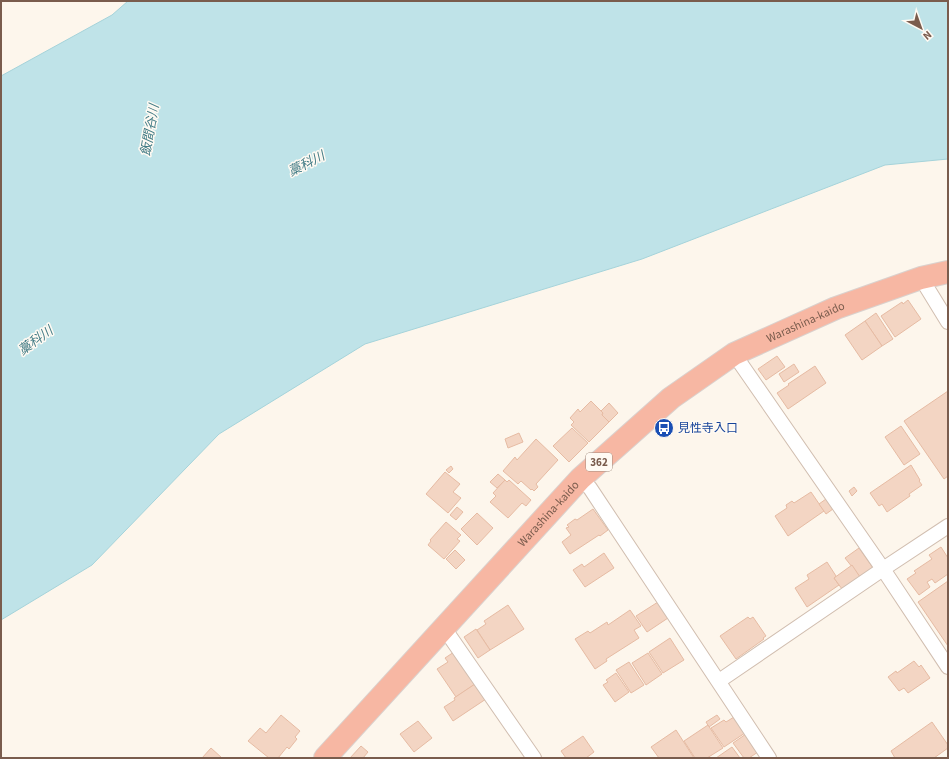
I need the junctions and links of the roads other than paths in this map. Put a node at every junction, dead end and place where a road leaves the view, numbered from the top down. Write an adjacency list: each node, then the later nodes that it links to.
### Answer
1 (948, 272): 2 (highway, Warashina-kaido / 362)
2 (922, 278): 3 (street); 4 (highway, Warashina-kaido / 362)
3 (948, 322)
4 (734, 354): 5 (highway, Warashina-kaido / 362); 7 (street)
5 (580, 479): 8 (highway, Warashina-kaido / 362); 10 (street)
6 (948, 526): 7 (street)
7 (883, 569): 9 (street); 10 (street)
8 (444, 628): 11 (highway, Warashina-kaido / 362); 12 (street)
9 (948, 667)
10 (719, 681): 13 (street)
11 (325, 758)
12 (534, 758)
13 (769, 758)

